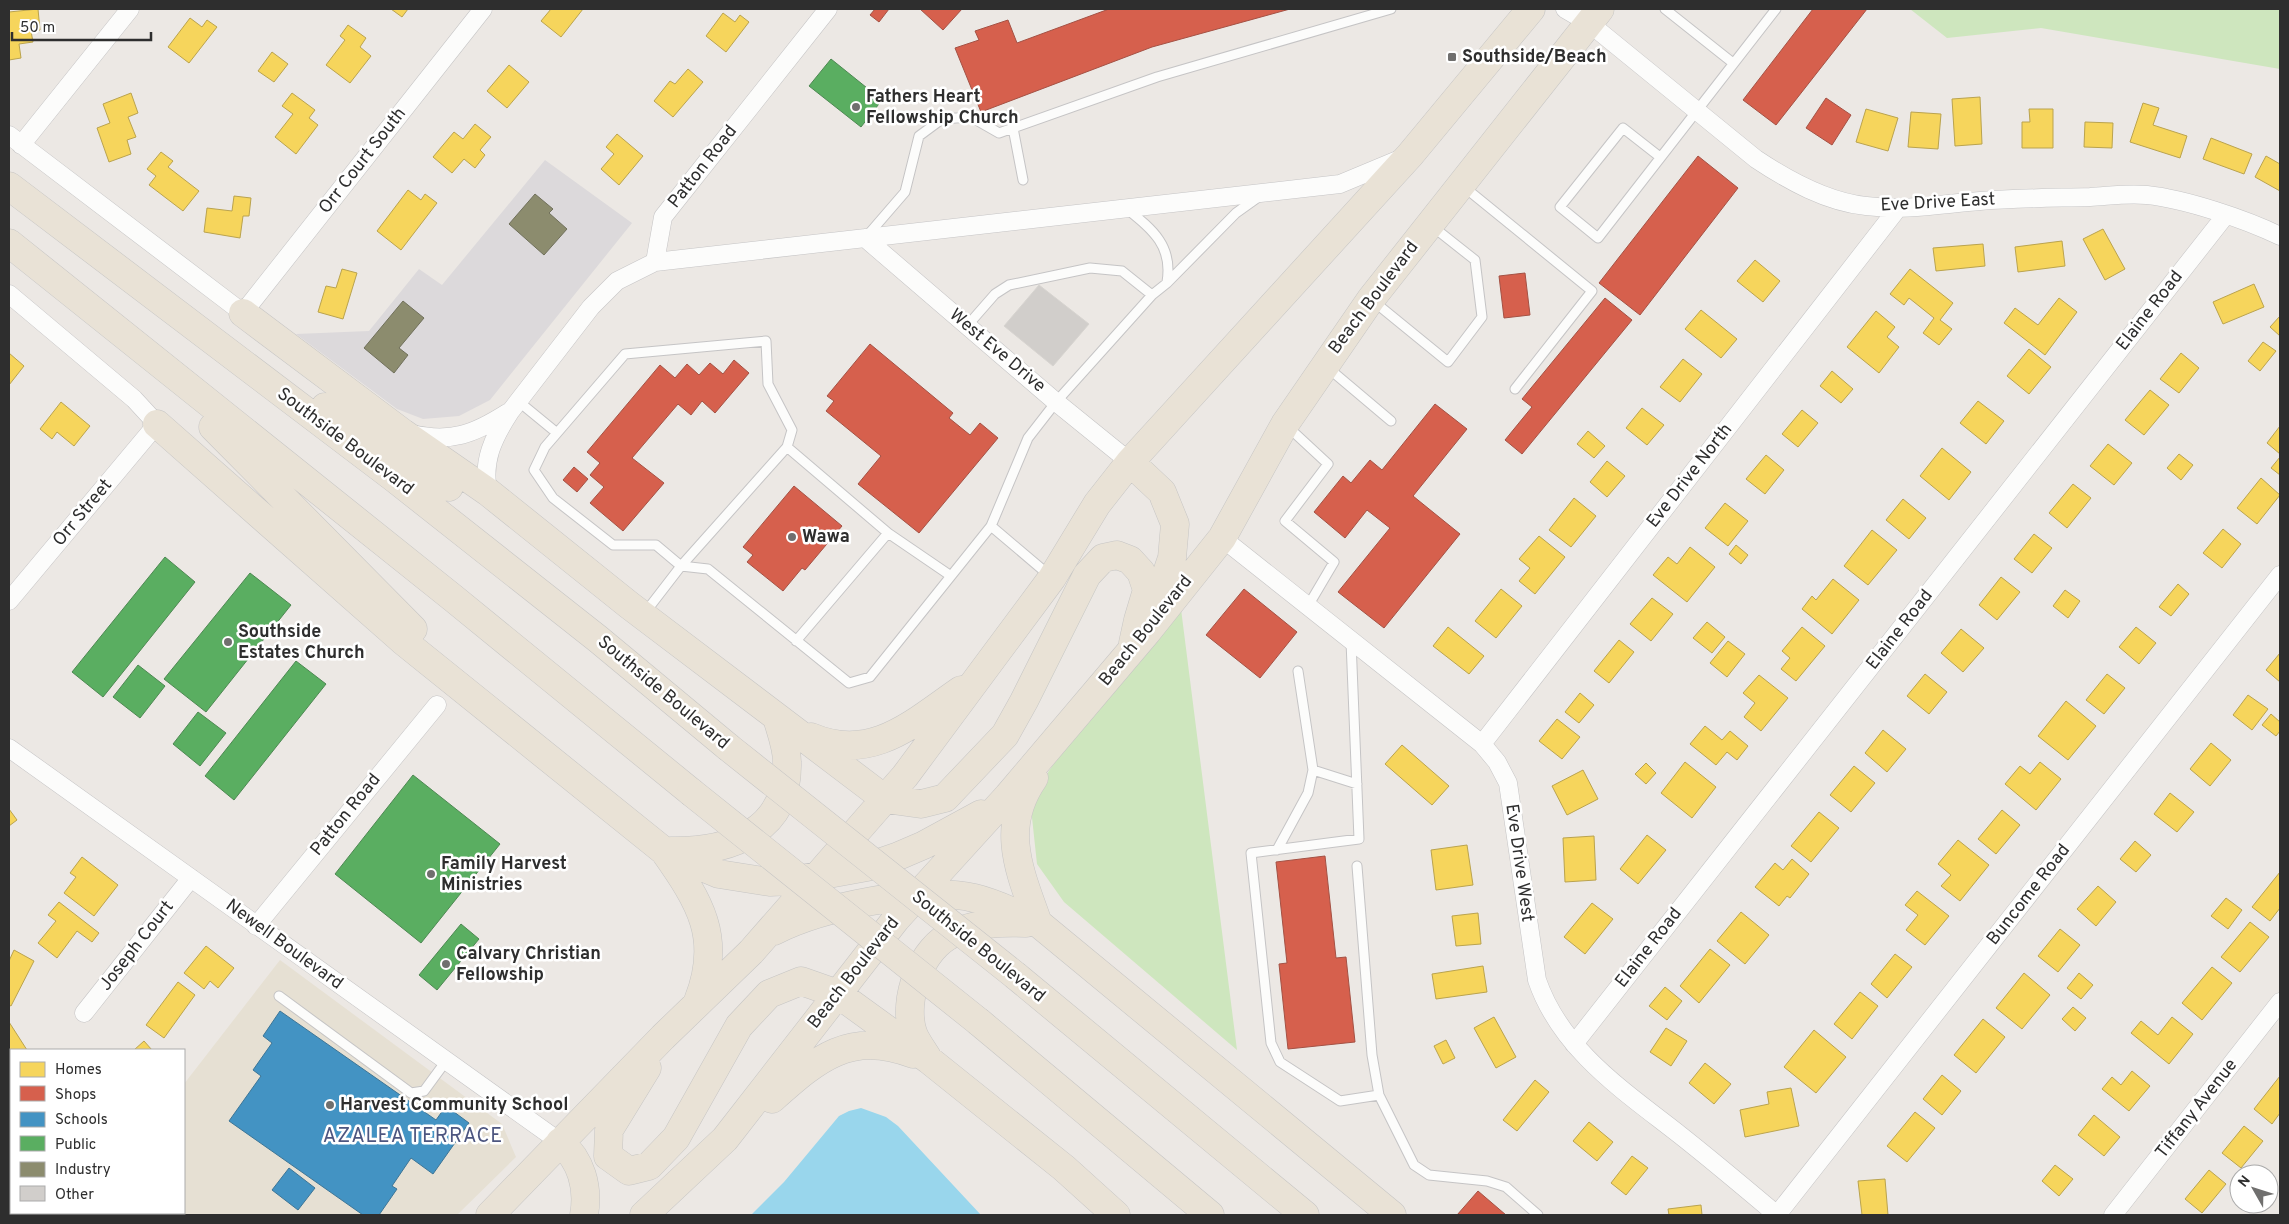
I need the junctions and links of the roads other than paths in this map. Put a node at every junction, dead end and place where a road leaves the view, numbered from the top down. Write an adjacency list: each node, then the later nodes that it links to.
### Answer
1 (130, 9): 13 (street)
2 (484, 9): 32 (street, Orr Court South)
3 (828, 9): 27 (street, Patton Road)
4 (1391, 9): 12 (lane)
5 (1531, 9): 14 (highway)
6 (1565, 9): 9 (street, Eve Drive East)
7 (1665, 9): 10 (lane)
8 (1776, 9): 10 (lane)
9 (1594, 16): 11 (street, Eve Drive East); 17 (highway, Beach Boulevard)
10 (1734, 63): 11 (lane)
11 (1696, 110): 15 (lane); 21 (street, Eve Drive East)
12 (1013, 128): 16 (lane); 25 (lane)
13 (15, 140): 32 (street)
14 (1410, 155): 19 (street); 46 (highway)
15 (1660, 157): 15 (lane)
16 (1022, 180)
17 (1461, 184): 23 (highway, Beach Boulevard); 37 (lane)
18 (9, 186): 35 (highway, Southside Boulevard)
19 (1268, 192): 20 (street); 28 (lane)
20 (1125, 208): 25 (street); 28 (lane)
21 (1898, 208): 22 (street, Eve Drive East); 67 (street, Eve Drive North)
22 (2225, 216): 24 (street, Eve Drive East); 88 (street, Elaine Road)
23 (1430, 224): 31 (highway, Beach Boulevard); 31 (lane)
24 (2280, 236)
25 (865, 238): 27 (street); 33 (street, West Eve Drive)
26 (9, 243): 34 (highway)
27 (656, 262): 39 (street)
28 (1167, 283): 30 (lane)
29 (9, 294): 41 (street)
30 (1152, 295): 33 (lane); 38 (lane)
31 (1371, 299): 36 (highway, Beach Boulevard)
32 (243, 313): 43 (highway)
33 (967, 326): 38 (street, West Eve Drive)
34 (117, 330): 66 (highway); 100 (highway, bridge)
35 (209, 340): 57 (highway); 101 (highway, Southside Boulevard, bridge)
36 (1325, 365): 40 (lane); 42 (highway, Beach Boulevard)
37 (1516, 389)
38 (1056, 402): 46 (street, West Eve Drive); 48 (lane)
39 (514, 406): 43 (street); 44 (lane); 47 (street)
40 (1391, 421)
41 (157, 424): 55 (street, Orr Street); 66 (highway)
42 (1285, 424): 50 (highway, Beach Boulevard); 56 (lane)
43 (403, 433): 47 (highway)
44 (557, 433): 45 (lane); 51 (lane)
45 (787, 447): 49 (lane); 51 (lane)
46 (1130, 462): 54 (highway); 59 (highway)
47 (488, 492): 57 (highway)
48 (991, 526): 53 (lane); 54 (lane)
49 (888, 533): 53 (lane); 58 (lane)
50 (1222, 538): 56 (street, Eve Drive West); 59 (highway, Beach Boulevard)
51 (681, 566): 57 (lane); 58 (lane)
52 (2280, 575): 104 (street, Buncome Road)
53 (951, 576): 58 (lane)
54 (1052, 578): 62 (highway)
55 (9, 601)
56 (1308, 606): 60 (street, Eve Drive West)
57 (636, 610): 65 (highway)
58 (796, 640)
59 (1140, 640): 64 (highway, Beach Boulevard); 72 (highway)
60 (1351, 641): 67 (street, Eve Drive West); 70 (lane)
61 (1298, 671): 69 (lane)
62 (981, 676): 65 (highway); 72 (highway)
63 (437, 705): 80 (street, Patton Road)
64 (1078, 714): 71 (highway, Beach Boulevard); 79 (highway)
65 (777, 718): 72 (highway); 74 (highway)
66 (505, 723): 74 (highway)
67 (1482, 744): 88 (street, Eve Drive West)
68 (9, 748): 77 (street, Newell Boulevard)
69 (1314, 770): 70 (lane); 73 (lane)
70 (1357, 784): 73 (lane)
71 (1008, 796): 76 (highway); 78 (highway, Beach Boulevard)
72 (885, 799): 76 (highway)
73 (1276, 850): 91 (lane)
74 (664, 851): 76 (highway); 85 (highway)
75 (1357, 866): 91 (lane)
76 (818, 877): 81 (highway)
77 (191, 878): 80 (street, Newell Boulevard); 86 (street, Joseph Court)
78 (917, 895): 79 (highway); 81 (highway); 82 (highway, Beach Boulevard)
79 (1038, 923): 89 (highway); 102 (highway)
80 (256, 926): 90 (street, Newell Boulevard)
81 (767, 935): 85 (highway)
82 (838, 994): 87 (highway); 89 (highway); 92 (highway, Beach Boulevard)
83 (279, 996): 90 (lane)
84 (2280, 1002): 105 (street, Tiffany Avenue)
85 (697, 1004): 87 (highway)
86 (84, 1013)
87 (663, 1037): 93 (highway)
88 (1574, 1044): 104 (street, Eve Drive West)
89 (929, 1060): 92 (highway); 94 (highway)
90 (446, 1061): 93 (street, Newell Boulevard)
91 (1379, 1095): 103 (lane)
92 (725, 1139): 97 (highway, Beach Boulevard)
93 (560, 1142): 95 (highway); 96 (highway)
94 (1064, 1168): 98 (highway); 99 (highway)
95 (490, 1215)
96 (584, 1215)
97 (644, 1215)
98 (1116, 1215)
99 (1135, 1215)
100 (1210, 1215)
101 (1305, 1215)
102 (1392, 1215)
103 (1538, 1215)
104 (1777, 1215)
105 (2113, 1215)

